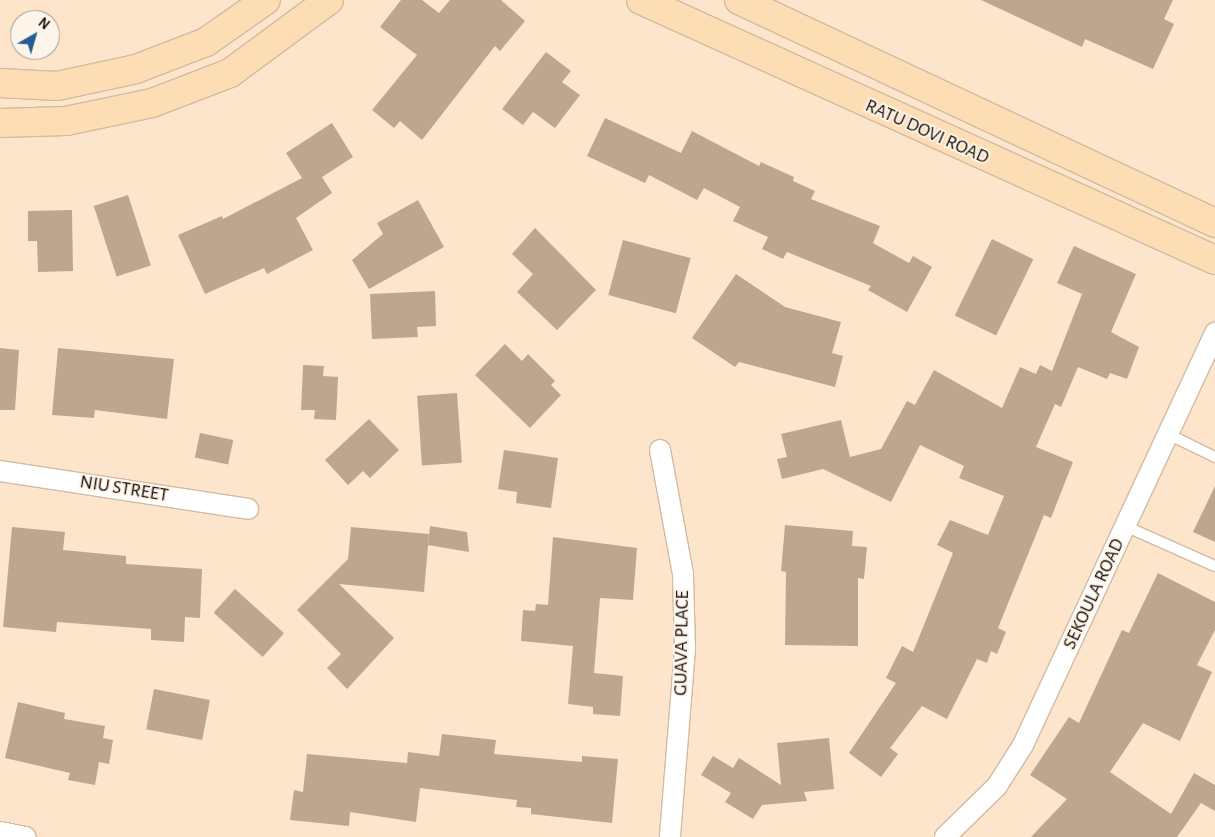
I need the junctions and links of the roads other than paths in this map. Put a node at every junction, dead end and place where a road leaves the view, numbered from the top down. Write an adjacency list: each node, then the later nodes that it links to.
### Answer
1 (266, 0): 5 (main road)
2 (329, 0): 6 (main road)
3 (641, 0): 8 (main road, RATU DOVI ROAD)
4 (739, 0): 7 (main road, RATU DOVI ROAD)
5 (0, 83)
6 (0, 123)
7 (1215, 223)
8 (1215, 260)
9 (1215, 333): 10 (street, SEKOULA ROAD)
10 (1168, 434): 12 (lane); 15 (street, SEKOULA ROAD)
11 (660, 450): 19 (street, GUAVA PLACE)
12 (1215, 457)
13 (0, 471): 14 (street, NIU STREET)
14 (248, 509)
15 (1125, 526): 16 (lane); 20 (street, SEKOULA ROAD)
16 (1215, 566)
17 (0, 832): 18 (street)
18 (26, 837)
19 (670, 837)
20 (945, 837)

